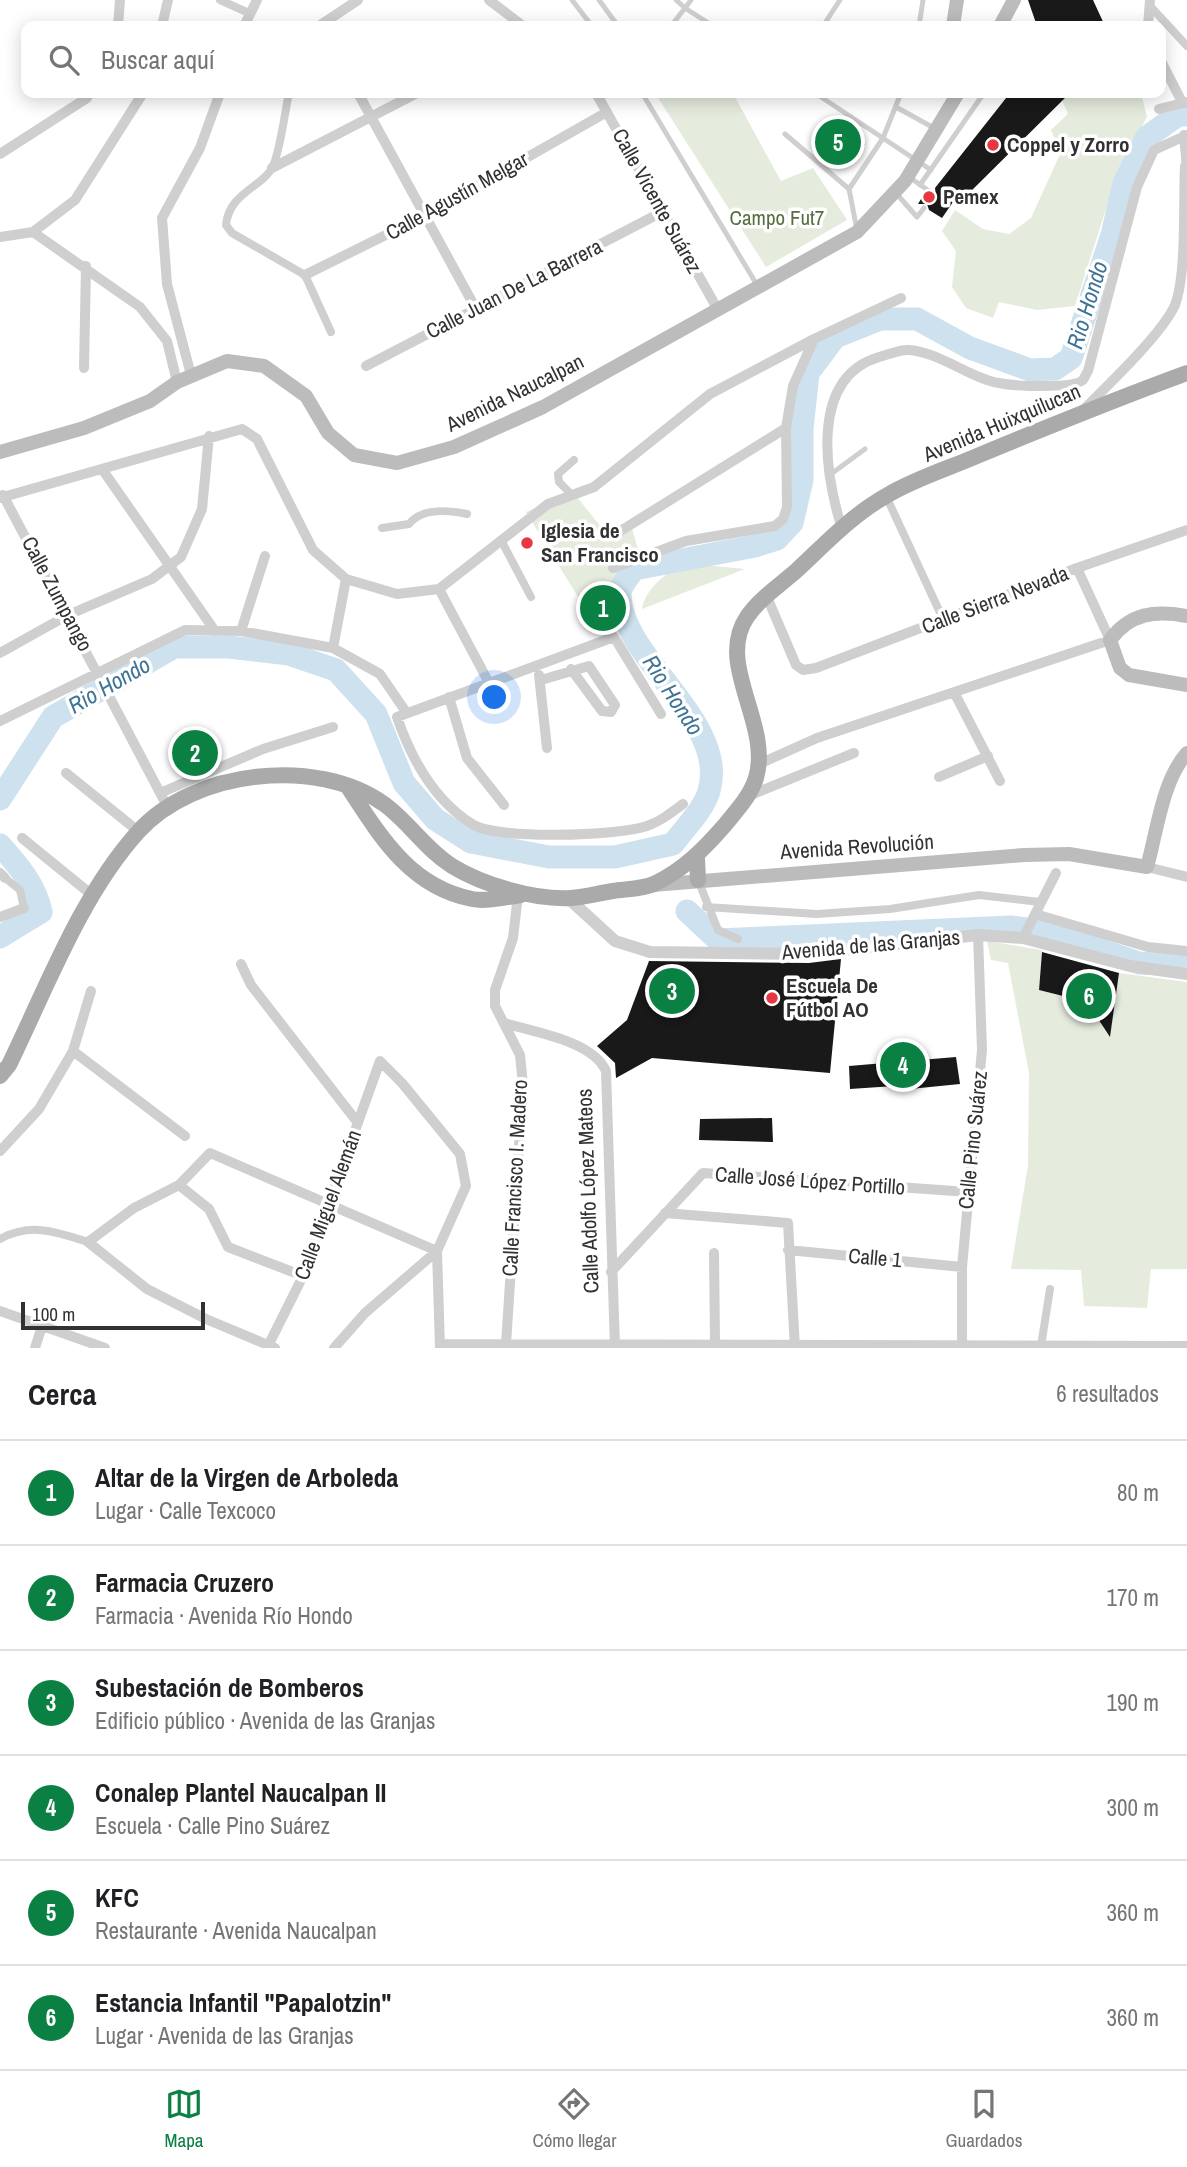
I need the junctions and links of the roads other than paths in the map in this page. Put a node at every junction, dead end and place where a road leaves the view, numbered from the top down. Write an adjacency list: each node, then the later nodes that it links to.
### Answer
1 (120, 0): 18 (street)
2 (168, 0): 19 (street)
3 (220, 0): 17 (street)
4 (257, 0): 17 (street)
5 (358, 0): 21 (street)
6 (489, 0): 22 (street)
7 (572, 0): 23 (lane)
8 (599, 0): 24 (lane)
9 (676, 0): 16 (lane)
10 (691, 0): 16 (lane)
11 (840, 0): 27 (lane)
12 (923, 0): 28 (lane)
13 (957, 0): 29 (main road)
14 (1014, 0): 30 (main road)
15 (1150, 4): 31 (street)
16 (685, 8): 25 (lane); 26 (lane)
17 (249, 13): 20 (street)
18 (118, 21)
19 (163, 21)
20 (246, 21)
21 (327, 21)
22 (516, 21)
23 (588, 21)
24 (614, 21)
25 (675, 21)
26 (705, 21)
27 (826, 21)
28 (920, 21)
29 (954, 21)
30 (1003, 21)
31 (1165, 21)
32 (1166, 23): 33 (street)
33 (1187, 47)
34 (1166, 70): 48 (street)
35 (87, 98): 58 (street)
36 (140, 98): 70 (street)
37 (218, 98): 84 (street)
38 (288, 98): 61 (street)
39 (361, 98): 53 (street)
40 (408, 98): 53 (street)
41 (599, 98): 51 (street, Calle Vicente Suárez)
42 (645, 98): 75 (lane)
43 (823, 98): 57 (lane)
44 (899, 98): 49 (lane)
45 (944, 98): 52 (main road)
46 (954, 98): 52 (main road, Avenida Naucalpan)
47 (980, 98): 62 (lane)
48 (1184, 102): 50 (street)
49 (896, 107): 54 (lane); 57 (lane)
50 (1159, 109)
51 (607, 112): 68 (street, Calle Vicente Suárez); 69 (street, Calle Agustín Melgar)
52 (942, 114): 54 (main road, Avenida Naucalpan)
53 (371, 118): 61 (street); 69 (street)
54 (934, 128): 59 (main road, Avenida Naucalpan)
55 (785, 134): 64 (lane)
56 (1185, 135): 60 (street); 93 (street)
57 (883, 138): 59 (lane); 64 (lane)
58 (0, 154)
59 (916, 161): 62 (lane); 63 (main road, Avenida Naucalpan)
60 (1186, 167): 86 (street)
61 (272, 169): 74 (street)
62 (930, 170): 63 (lane)
63 (914, 181): 65 (main road, Avenida Naucalpan); 66 (lane)
64 (849, 189): 71 (lane)
65 (895, 192): 67 (lane); 71 (main road, Avenida Naucalpan)
66 (932, 193)
67 (924, 208)
68 (662, 212): 77 (street, Calle Juan De La Barrera); 78 (street, Calle Vicente Suárez)
69 (424, 216): 74 (street, Calle Agustín Melgar); 77 (street)
70 (33, 232): 72 (street); 73 (street)
71 (857, 232): 75 (main road, Avenida Naucalpan)
72 (0, 237)
73 (86, 267): 82 (street); 85 (street)
74 (305, 275): 79 (street)
75 (757, 285): 78 (main road, Avenida Naucalpan)
76 (901, 298): 80 (street)
77 (476, 309): 81 (street, Calle Juan De La Barrera)
78 (718, 310): 84 (main road, Avenida Naucalpan)
79 (331, 332)
80 (814, 339): 87 (street); 94 (street)
81 (366, 366)
82 (84, 368)
83 (1187, 373): 86 (main road, Avenida Huixquilucan)
84 (191, 375): 85 (main road, Avenida Naucalpan)
85 (177, 382): 90 (main road, Avenida Naucalpan)
86 (1081, 412): 95 (main road, Avenida Huixquilucan)
87 (786, 428): 101 (street); 105 (street)
88 (209, 436): 92 (street); 104 (street); 107 (street)
89 (865, 449): 93 (lane)
90 (0, 452)
91 (574, 460): 94 (street)
92 (102, 470): 96 (street); 104 (street)
93 (829, 476): 99 (street)
94 (572, 495): 102 (street)
95 (886, 496): 99 (main road, Avenida Huixquilucan); 114 (street)
96 (1, 497): 113 (street, Calle Zumpango)
97 (467, 514): 98 (street)
98 (383, 528)
99 (842, 529): 110 (main road, Avenida Huixquilucan)
100 (1187, 530): 106 (street, Calle Sierra Nevada)
101 (614, 536)
102 (502, 542): 108 (street); 109 (street)
103 (265, 556): 116 (street)
104 (170, 567): 113 (street); 115 (street)
105 (613, 568)
106 (1077, 568): 114 (street, Calle Sierra Nevada); 117 (street)
107 (346, 579): 108 (street); 118 (street)
108 (439, 589): 124 (street)
109 (531, 597)
110 (766, 597): 114 (street, Calle Sierra Nevada); 136 (main road, Avenida Huixquilucan)
111 (1187, 608): 112 (street)
112 (1180, 614): 117 (main road)
113 (68, 615): 119 (street); 122 (street, Calle Zumpango)
114 (943, 619)
115 (215, 631): 116 (street); 122 (street)
116 (241, 631): 118 (street)
117 (1110, 640): 125 (main road); 126 (street)
118 (333, 648): 129 (street)
119 (0, 653)
120 (537, 665): 123 (street); 124 (street); 128 (street)
121 (571, 669): 121 (street); 123 (street)
122 (102, 677): 130 (street); 142 (street, Calle Zumpango)
123 (541, 680): 132 (street)
124 (488, 681): 127 (street)
125 (1187, 685)
126 (955, 694): 135 (street); 136 (street)
127 (449, 697): 129 (street); 144 (street)
128 (661, 714)
129 (401, 715): 143 (street)
130 (0, 721)
131 (332, 727): 142 (street)
132 (547, 748)
133 (854, 753): 141 (street)
134 (1187, 753): 148 (main road)
135 (988, 756): 138 (street); 139 (street)
136 (759, 764): 141 (main road)
137 (66, 774): 145 (street)
138 (939, 777)
139 (1000, 781)
140 (347, 785): 142 (main road); 155 (main road, Avenida Revolución); 155 (main road, Avenida Revolución)
141 (748, 796): 147 (main road)
142 (164, 800): 145 (main road)
143 (683, 804)
144 (504, 805)
145 (138, 831): 154 (main road)
146 (22, 838): 154 (street)
147 (696, 858): 152 (main road); 153 (main road)
148 (1147, 867): 151 (street, Avenida Revolución); 152 (main road, Avenida Revolución)
149 (1056, 873): 157 (street)
150 (3, 876): 159 (street)
151 (1187, 877)
152 (698, 880): 153 (main road, Avenida Revolución); 158 (street)
153 (650, 886): 156 (main road, Avenida Revolución)
154 (92, 895): 171 (main road)
155 (524, 895): 156 (main road, Avenida Revolución); 169 (street, Calle Francisco I. Madero)
156 (568, 898): 163 (street, Avenida de las Granjas)
157 (1041, 902): 158 (street); 160 (street)
158 (706, 907): 164 (street)
159 (24, 908): 161 (street)
160 (1035, 914): 162 (street); 165 (street)
161 (0, 917)
162 (1026, 932): 163 (street, Avenida de las Granjas); 167 (street, Avenida de las Granjas)
163 (978, 935): 176 (street, Calle Pino Suárez)
164 (738, 939)
165 (1187, 951)
166 (241, 964): 172 (street)
167 (1187, 974)
168 (92, 991): 170 (street)
169 (504, 1023): 185 (street, Calle Adolfo López Mateos); 191 (street, Calle Francisco I. Madero)
170 (73, 1051): 173 (street); 174 (street)
171 (0, 1076)
172 (358, 1123): 177 (street, Calle Miguel Alemán); 182 (street, Calle Miguel Alemán)
173 (185, 1136)
174 (0, 1151)
175 (179, 1185): 177 (street); 180 (street); 186 (street)
176 (968, 1192): 178 (street, Calle José López Portillo); 184 (street, Calle Pino Suárez)
177 (330, 1207): 182 (street); 186 (street, Calle Miguel Alemán)
178 (665, 1213): 181 (street); 185 (street, Calle José López Portillo)
179 (0, 1238): 180 (street)
180 (88, 1242): 198 (street)
181 (788, 1250): 184 (street, Calle 1); 195 (street)
182 (437, 1251): 193 (street); 201 (street)
183 (714, 1253): 190 (street)
184 (962, 1267): 192 (street, Calle Pino Suárez)
185 (611, 1272): 194 (street, Calle Adolfo López Mateos)
186 (303, 1276): 198 (street, Calle Miguel Alemán)
187 (1050, 1289): 196 (street)
188 (0, 1311): 189 (street)
189 (42, 1326): 199 (street); 200 (street)
190 (715, 1343): 194 (street); 195 (street)
191 (506, 1344): 193 (street); 194 (street)
192 (962, 1345): 195 (street); 196 (street)
193 (440, 1346)
194 (615, 1346)
195 (795, 1346)
196 (1041, 1346): 197 (street)
197 (1187, 1346)
198 (272, 1347)
199 (35, 1348)
200 (106, 1348)
201 (334, 1348)

